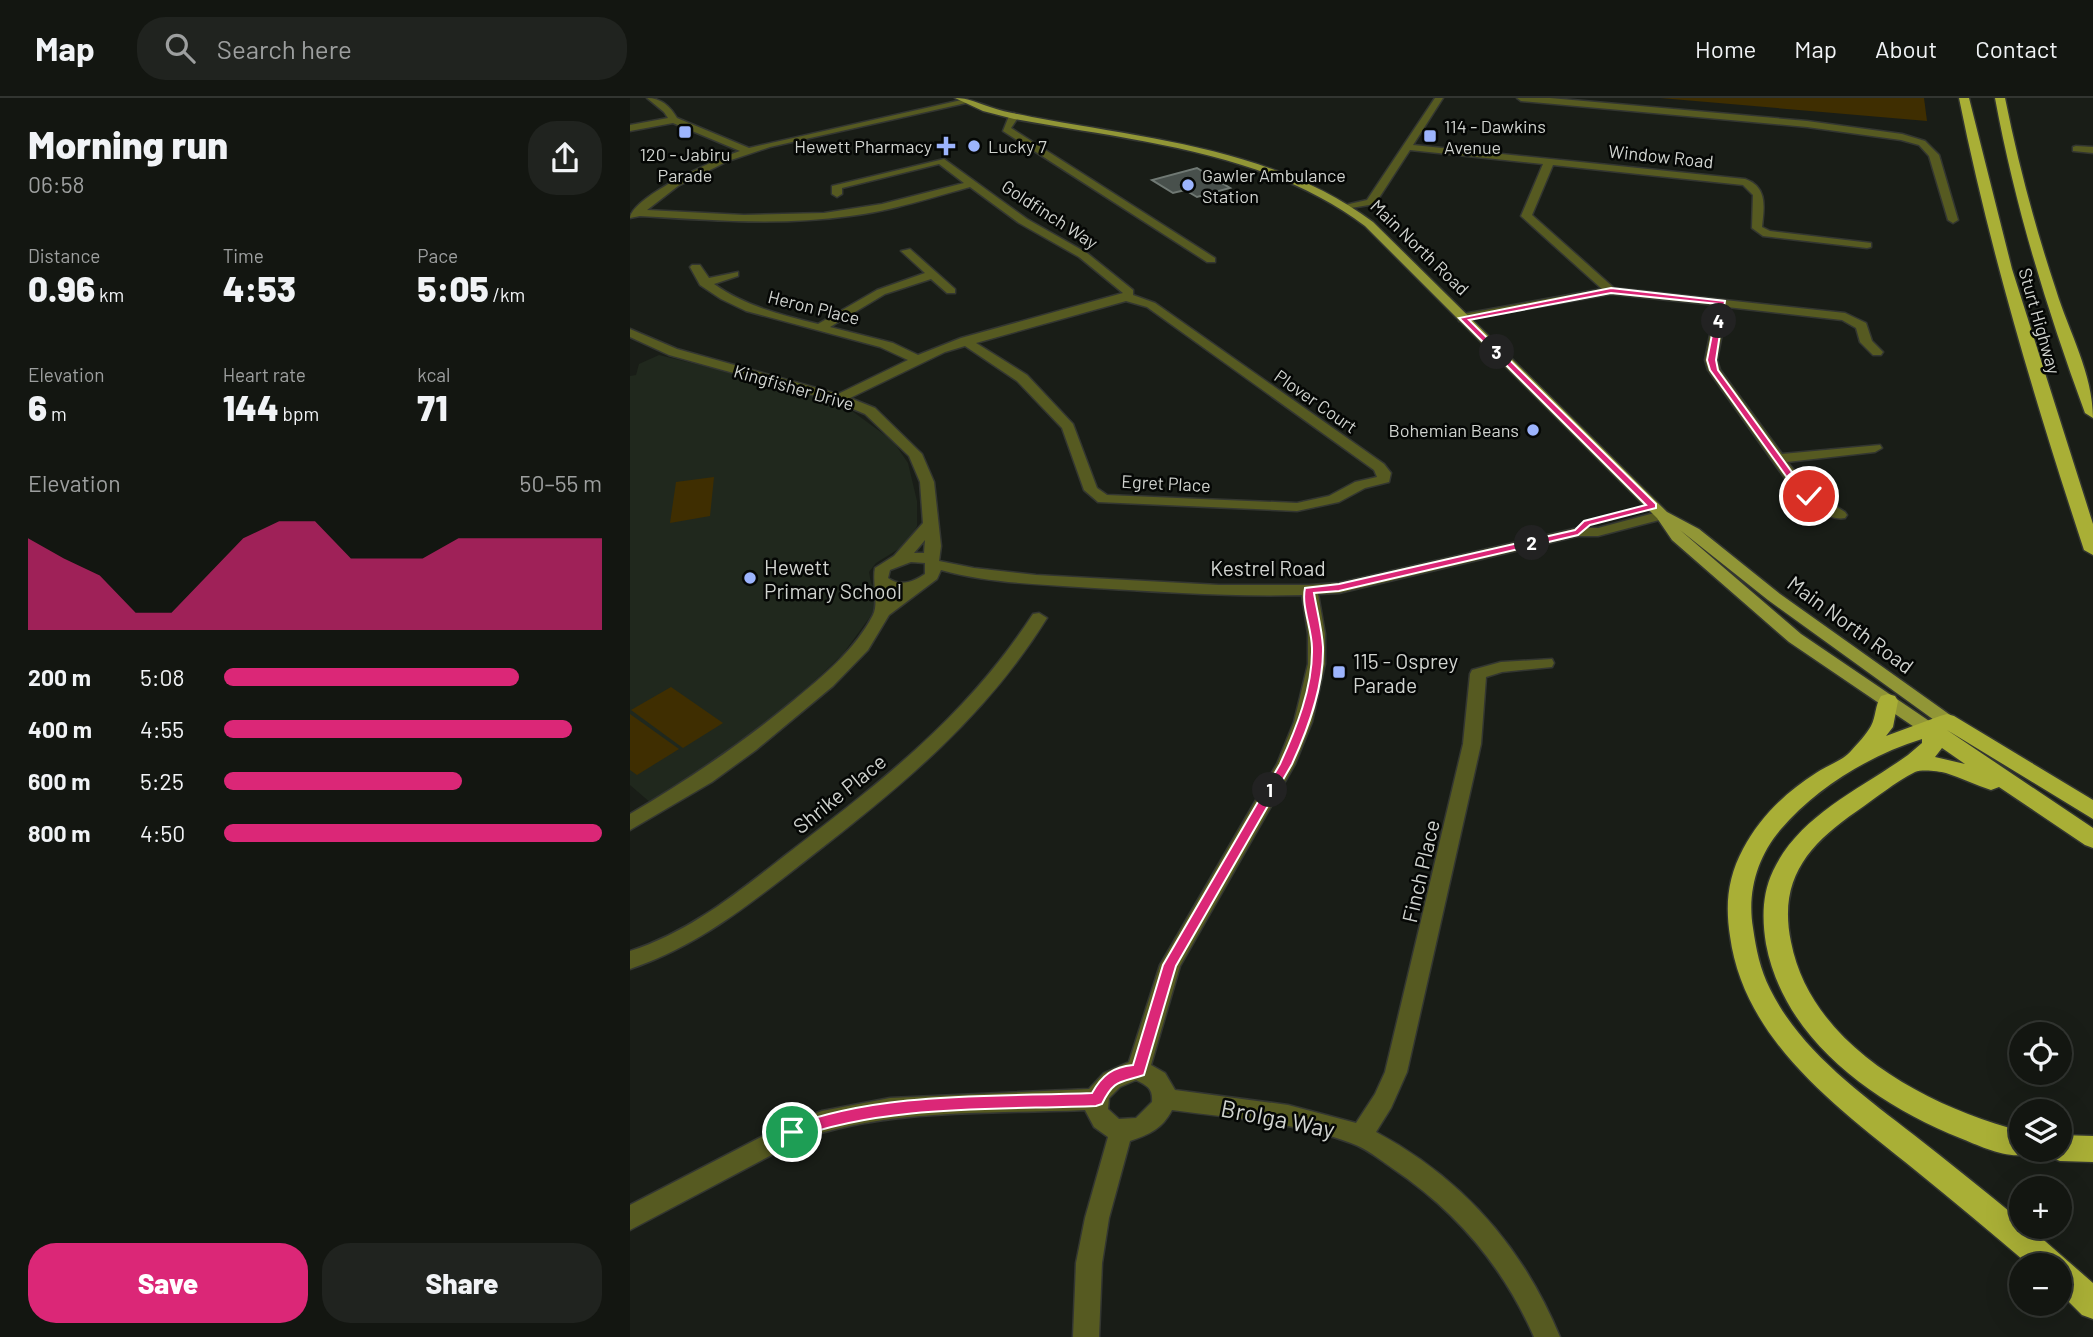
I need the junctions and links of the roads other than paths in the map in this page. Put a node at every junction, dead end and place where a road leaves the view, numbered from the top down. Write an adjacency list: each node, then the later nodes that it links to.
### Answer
1 (651, 98): 8 (street)
2 (1439, 98): 10 (street)
3 (1521, 98): 19 (street)
4 (1964, 98): 45 (highway, Sturt Highway)
5 (2000, 98): 38 (highway, Sturt Highway)
6 (961, 99): 7 (main road, Main North Road); 13 (street)
7 (1014, 116): 17 (main road, Main North Road); 22 (street)
8 (674, 120): 9 (street); 13 (street)
9 (630, 128)
10 (1407, 147): 14 (street, Window Road); 17 (street)
11 (2077, 149): 12 (street)
12 (2093, 150)
13 (748, 151): 18 (street)
14 (1549, 162): 20 (street, Window Road); 28 (street)
15 (824, 183): 16 (street)
16 (972, 184): 18 (street, Goldfinch Way); 29 (street, Goldfinch Way)
17 (1349, 207): 31 (main road, Main North Road)
18 (633, 216)
19 (1953, 220)
20 (1867, 245)
21 (906, 251): 25 (street)
22 (1211, 260)
23 (696, 267): 26 (street, Heron Place)
24 (734, 274): 26 (street)
25 (931, 275): 27 (street); 32 (street)
26 (704, 283): 32 (street, Heron Place)
27 (951, 290)
28 (1611, 291): 30 (street); 31 (street)
29 (1126, 297): 34 (street); 41 (street, Plover Court)
30 (1723, 302): 35 (street); 40 (street)
31 (1463, 318): 42 (main road, Main North Road)
32 (821, 327): 36 (street, Heron Place)
33 (630, 333): 37 (street, Kingfisher Drive)
34 (965, 341): 36 (street); 41 (street, Egret Place)
35 (1877, 352)
36 (918, 360): 37 (street)
37 (839, 398): 44 (street, Kingfisher Drive)
38 (2093, 413)
39 (1875, 448): 40 (street)
40 (1778, 459): 43 (street)
41 (1276, 507)
42 (1657, 510): 51 (street, Kestrel Road); 55 (main road, Main North Road); 56 (main road, Main North Road)
43 (1840, 515)
44 (931, 524): 46 (street); 47 (street, Kingfisher Drive)
45 (2093, 550)
46 (900, 559): 47 (street, Kestrel Road); 49 (street)
47 (932, 562): 48 (street, Kestrel Road); 50 (street)
48 (994, 576): 50 (street, Kestrel Road); 51 (street, Kestrel Road)
49 (880, 580): 50 (street, Kestrel Road); 52 (street)
50 (920, 584): 52 (street)
51 (1309, 590): 63 (street)
52 (883, 612): 60 (street)
53 (1039, 618): 62 (street, Shrike Place)
54 (1546, 663): 67 (street, Finch Place)
55 (1888, 701): 56 (main road, Main North Road); 58 (highway)
56 (1940, 726): 57 (highway); 58 (highway); 59 (highway); 61 (highway)
57 (1916, 763): 61 (highway); 68 (highway)
58 (1846, 766): 72 (highway)
59 (2093, 811)
60 (630, 822)
61 (2090, 838)
62 (630, 960)
63 (1138, 1070): 64 (street); 65 (street)
64 (1096, 1099): 66 (street); 71 (street)
65 (1165, 1099): 66 (street); 67 (street, Brolga Way)
66 (1121, 1131): 75 (street)
67 (1361, 1135): 76 (street, Brolga Way)
68 (2009, 1140)
69 (2072, 1149): 70 (highway)
70 (2093, 1149)
71 (630, 1218)
72 (2037, 1253)
73 (2072, 1284): 74 (highway)
74 (2093, 1304)
75 (1086, 1337)
76 (1547, 1337)

